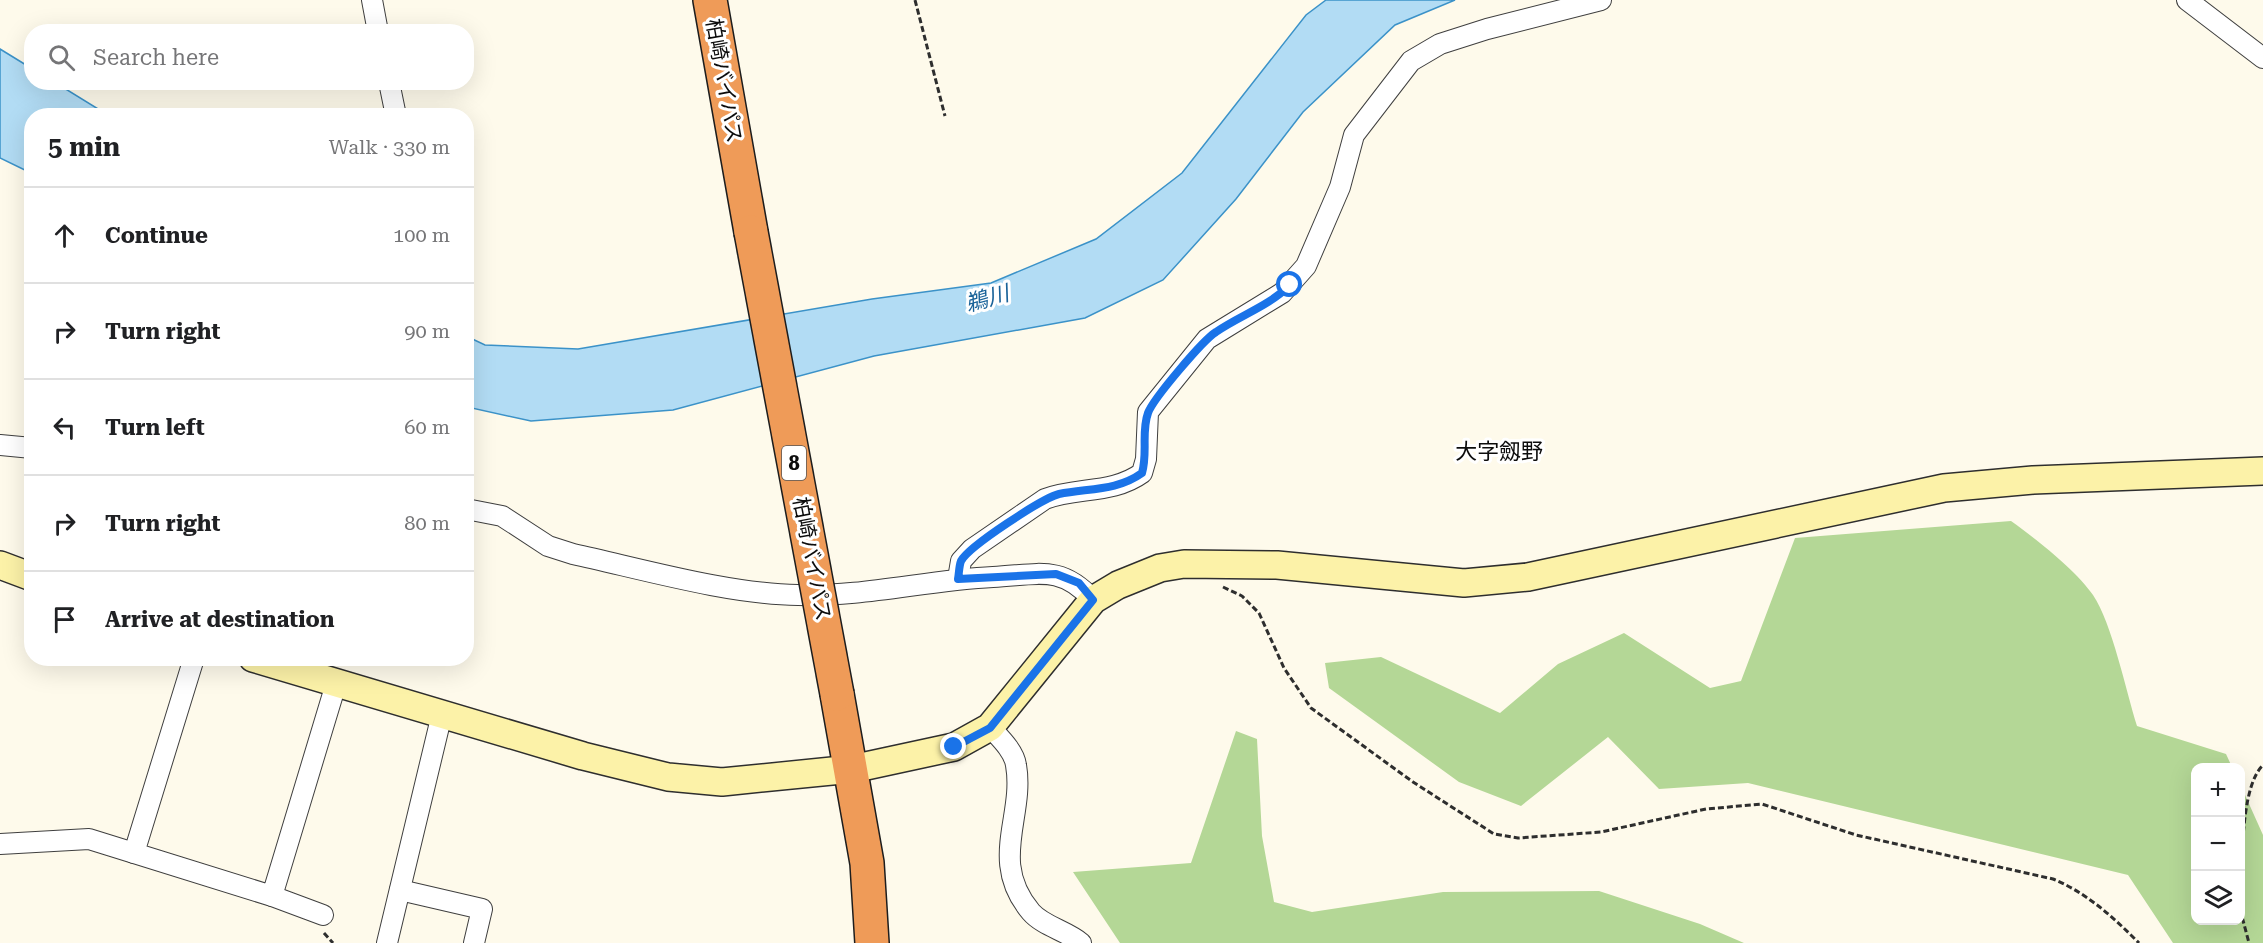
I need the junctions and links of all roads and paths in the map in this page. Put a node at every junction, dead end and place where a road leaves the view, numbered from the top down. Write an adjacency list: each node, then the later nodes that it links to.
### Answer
1 (372, 0): 6 (street)
2 (710, 0): 26 (highway, 柏崎バイパス / 8, bridge)
3 (915, 0): 10 (path)
4 (1601, 0): 17 (street)
5 (2187, 0): 7 (street)
6 (376, 24)
7 (2263, 58)
8 (391, 90): 9 (street)
9 (394, 108)
10 (945, 116)
11 (0, 445): 12 (street)
12 (24, 447)
13 (2263, 471): 19 (street)
14 (474, 511): 17 (street)
15 (0, 565): 16 (street)
16 (24, 575)
17 (958, 579): 19 (street)
18 (1214, 585): 38 (path)
19 (1093, 600): 24 (street)
20 (192, 666): 29 (street)
21 (279, 666): 22 (street)
22 (336, 684): 23 (street); 31 (street)
23 (441, 714): 26 (street); 30 (street)
24 (990, 728): 26 (street); 37 (street)
25 (2263, 765): 27 (path)
26 (852, 769): 36 (highway, 柏崎バイパス / 8)
27 (2245, 817)
28 (0, 843): 29 (street)
29 (134, 853): 31 (street)
30 (400, 890): 34 (street); 35 (street)
31 (272, 896): 32 (street)
32 (323, 915)
33 (2245, 925): 39 (path)
34 (387, 943)
35 (474, 943)
36 (872, 943)
37 (1081, 943)
38 (2139, 943)
39 (2249, 943)

